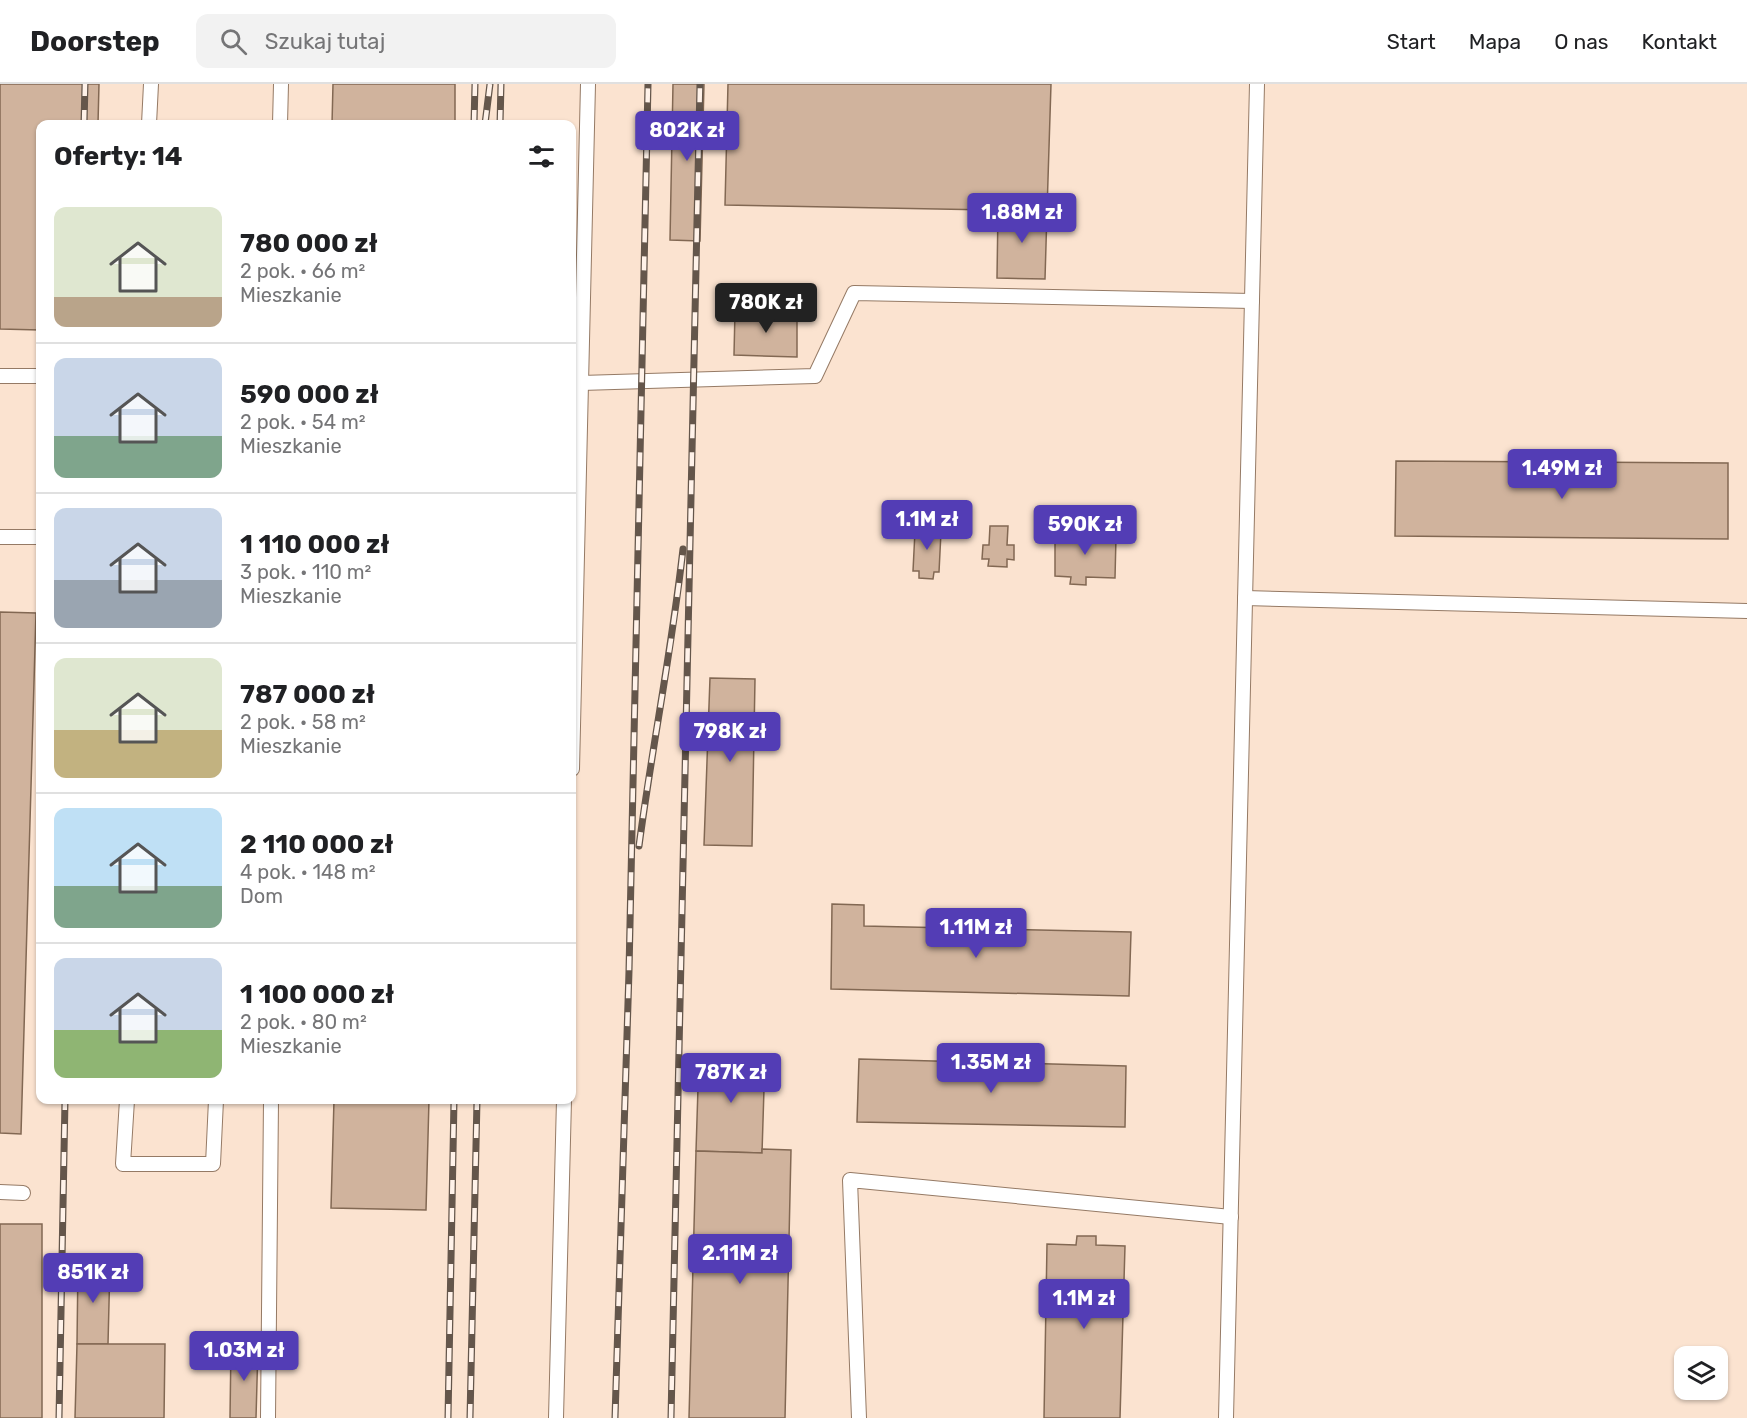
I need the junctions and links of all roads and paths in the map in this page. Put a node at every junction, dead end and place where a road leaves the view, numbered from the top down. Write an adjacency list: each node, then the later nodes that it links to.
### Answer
1 (151, 84): 5 (lane)
2 (281, 84): 6 (lane)
3 (588, 84): 10 (lane)
4 (1257, 84): 7 (lane)
5 (149, 120)
6 (280, 120)
7 (1252, 301): 10 (lane); 14 (lane)
8 (0, 376): 9 (lane)
9 (36, 376)
10 (581, 383): 13 (lane)
11 (0, 537): 12 (lane)
12 (36, 537)
13 (576, 597)
14 (1245, 598): 15 (lane); 22 (lane)
15 (1747, 611)
16 (127, 1104): 17 (lane)
17 (216, 1104)
18 (271, 1104): 23 (lane)
19 (564, 1104): 24 (lane)
20 (0, 1192): 21 (lane)
21 (23, 1193)
22 (1231, 1217): 25 (lane); 26 (lane)
23 (268, 1418)
24 (556, 1418)
25 (859, 1418)
26 (1226, 1418)

